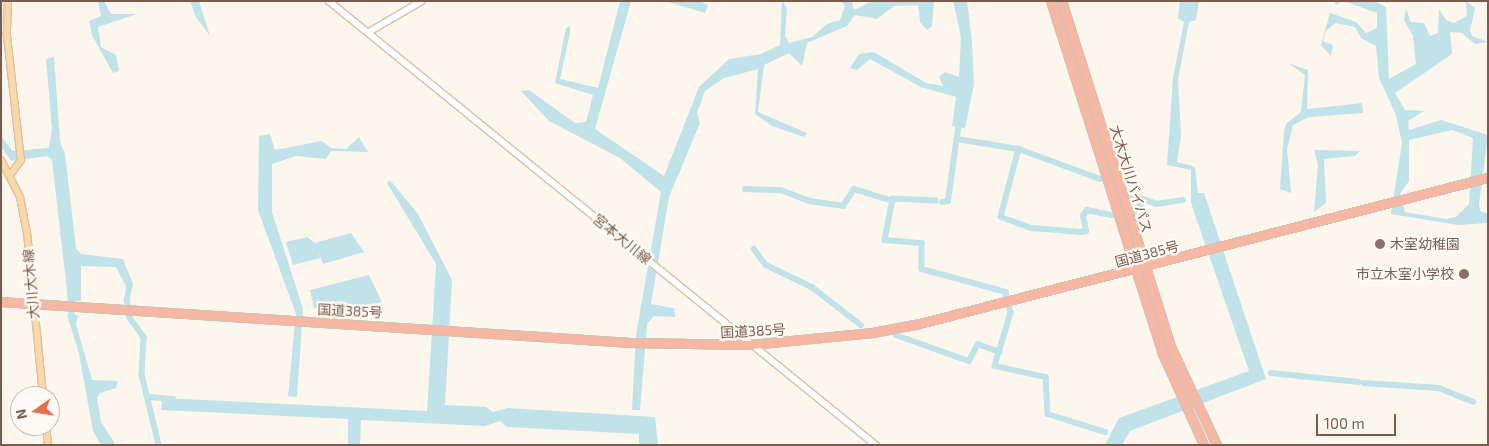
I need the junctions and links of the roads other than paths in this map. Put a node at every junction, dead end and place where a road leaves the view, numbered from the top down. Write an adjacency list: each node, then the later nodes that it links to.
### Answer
1 (8, 1): 8 (main road)
2 (422, 1): 6 (main road)
3 (1051, 1): 11 (highway, 大木大川バイパス)
4 (1062, 1): 10 (highway, 大木大川バイパス)
5 (330, 2): 6 (main road, 宮本大川線)
6 (369, 32): 14 (main road, 宮本大川線)
7 (1, 160): 8 (main road, 大川大木線)
8 (11, 174): 13 (main road, 大川大木線)
9 (1487, 179): 10 (highway, 国道385号)
10 (1145, 268): 11 (highway, 国道385号); 18 (highway, 大木大川バイパス)
11 (1135, 270): 14 (highway, 国道385号); 17 (highway, 大木大川バイパス)
12 (1, 302): 13 (highway, 国道385号)
13 (33, 305): 14 (highway, 国道385号); 15 (main road, 大川大木線)
14 (750, 345): 16 (main road, 宮本大川線)
15 (42, 386)
16 (876, 445)
17 (1204, 445)
18 (1216, 445)

